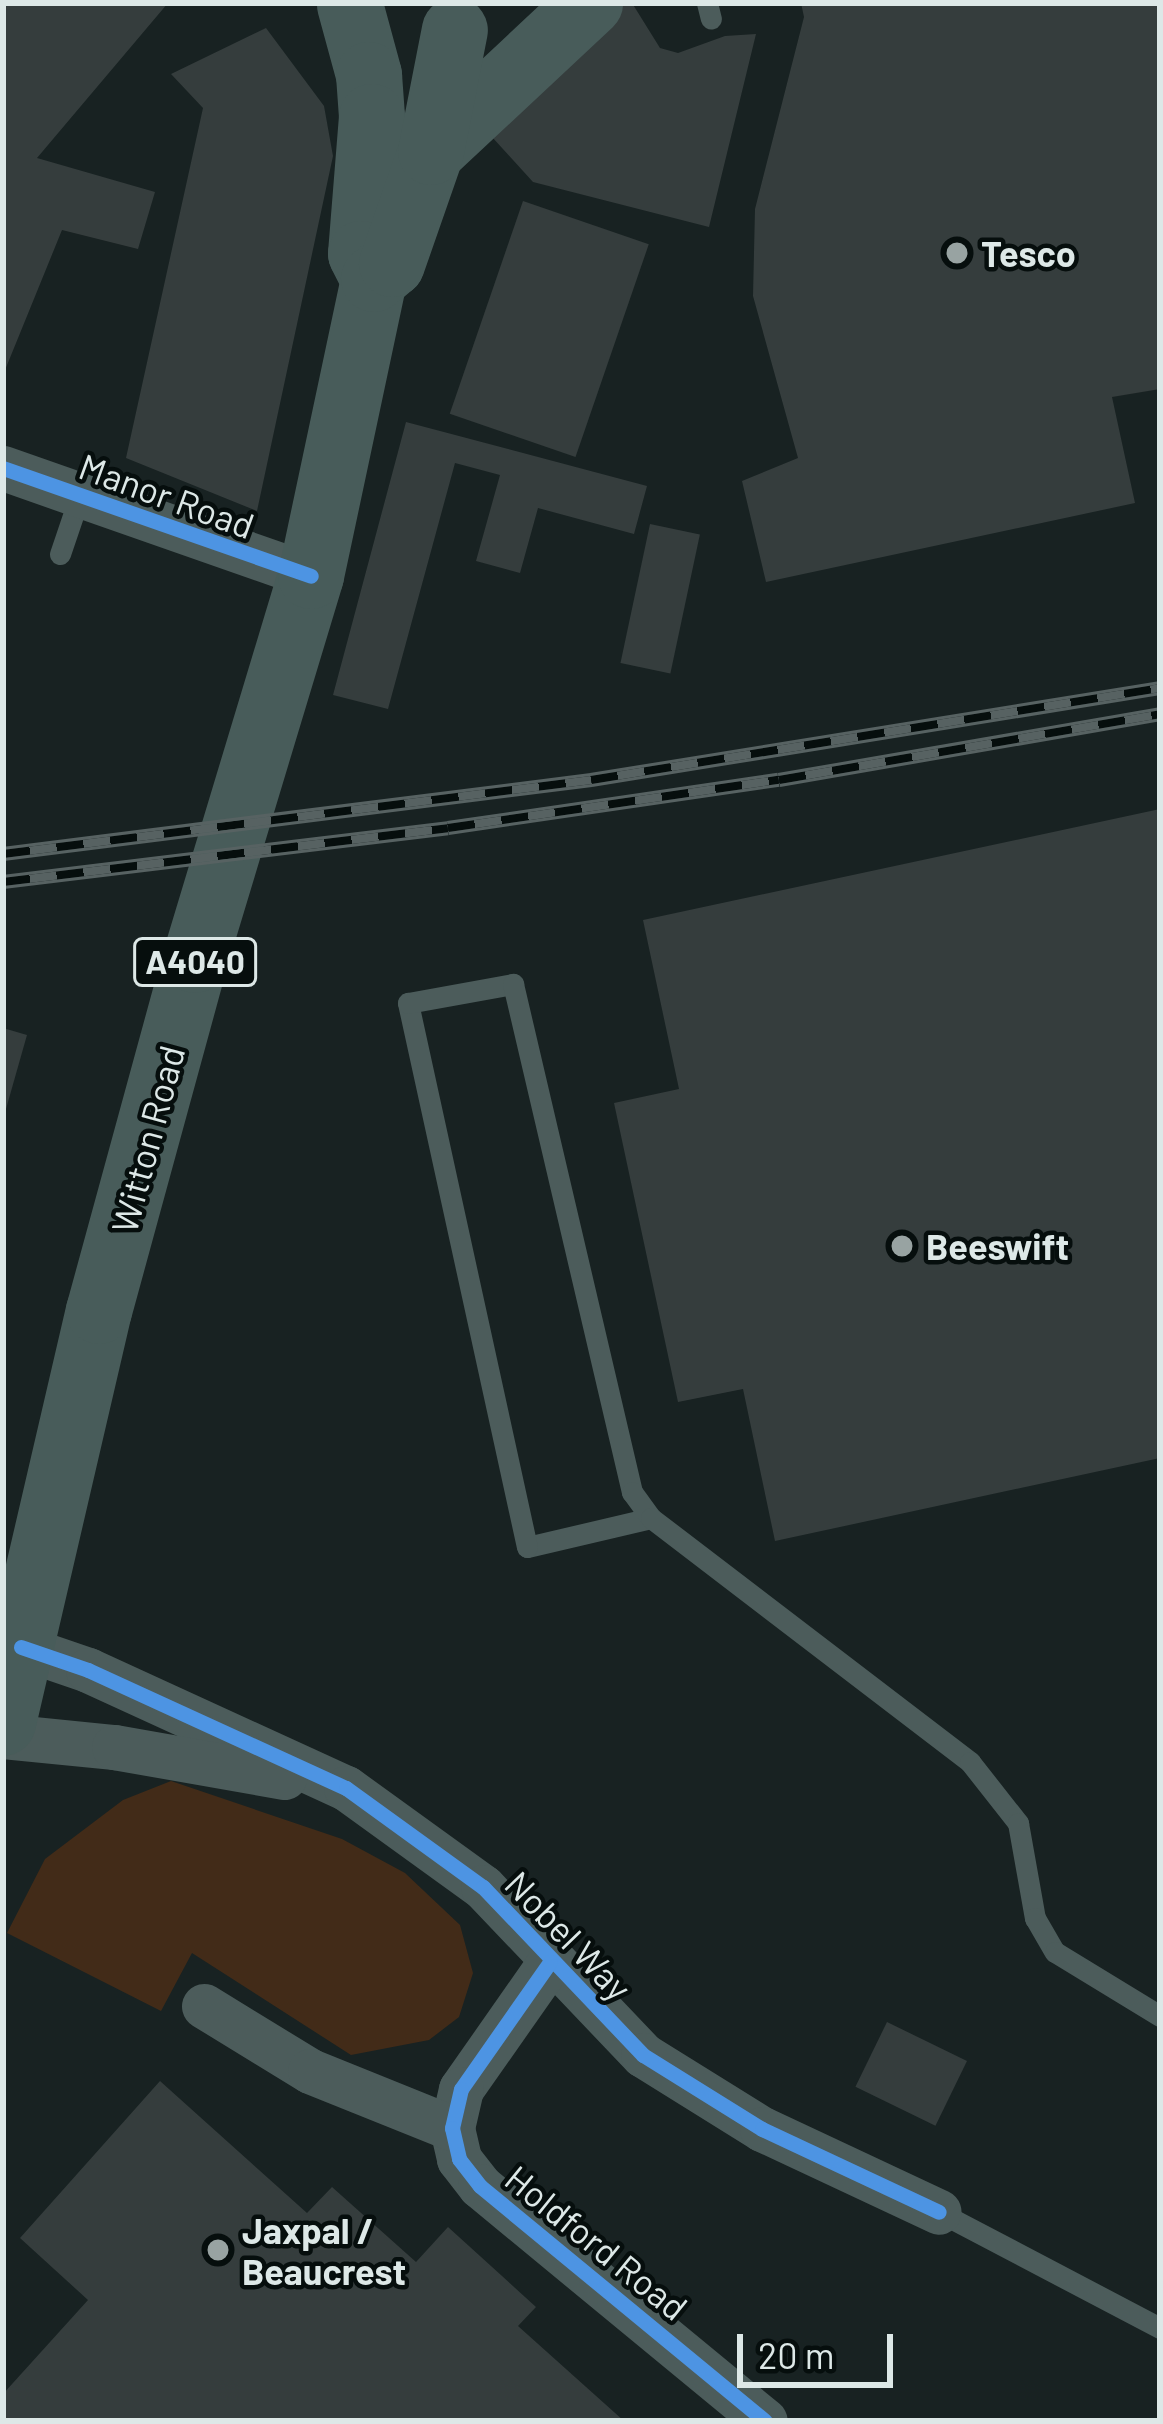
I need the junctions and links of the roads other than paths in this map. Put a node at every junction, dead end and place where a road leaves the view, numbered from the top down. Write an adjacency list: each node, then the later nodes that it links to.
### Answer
1 (590, 3): 4 (main road)
2 (350, 4): 3 (main road); 5 (main road, Witton Road / A4040)
3 (476, 17): 4 (main road, Witton Road / A4040)
4 (431, 152): 5 (main road, Witton Road / A4040)
5 (374, 279): 9 (main road, Witton Road / A4040)
6 (3, 468): 7 (street, Manor Road)
7 (80, 495): 8 (lane); 9 (street, Manor Road)
8 (60, 554)
9 (310, 576): 11 (main road, Witton Road / A4040)
10 (651, 1518): 10 (lane); 17 (lane)
11 (21, 1647): 12 (main road, Witton Road / A4040); 14 (street, Nobel Way)
12 (3, 1723)
13 (3, 1736): 14 (street, Nobel Way)
14 (346, 1788): 15 (street, Nobel Way)
15 (550, 1963): 18 (street); 19 (street, Nobel Way)
16 (204, 2006): 18 (street)
17 (1160, 2016)
18 (452, 2128): 21 (street, Holdford Road)
19 (939, 2212): 20 (lane, Nobel Way)
20 (1160, 2328)
21 (765, 2421)

